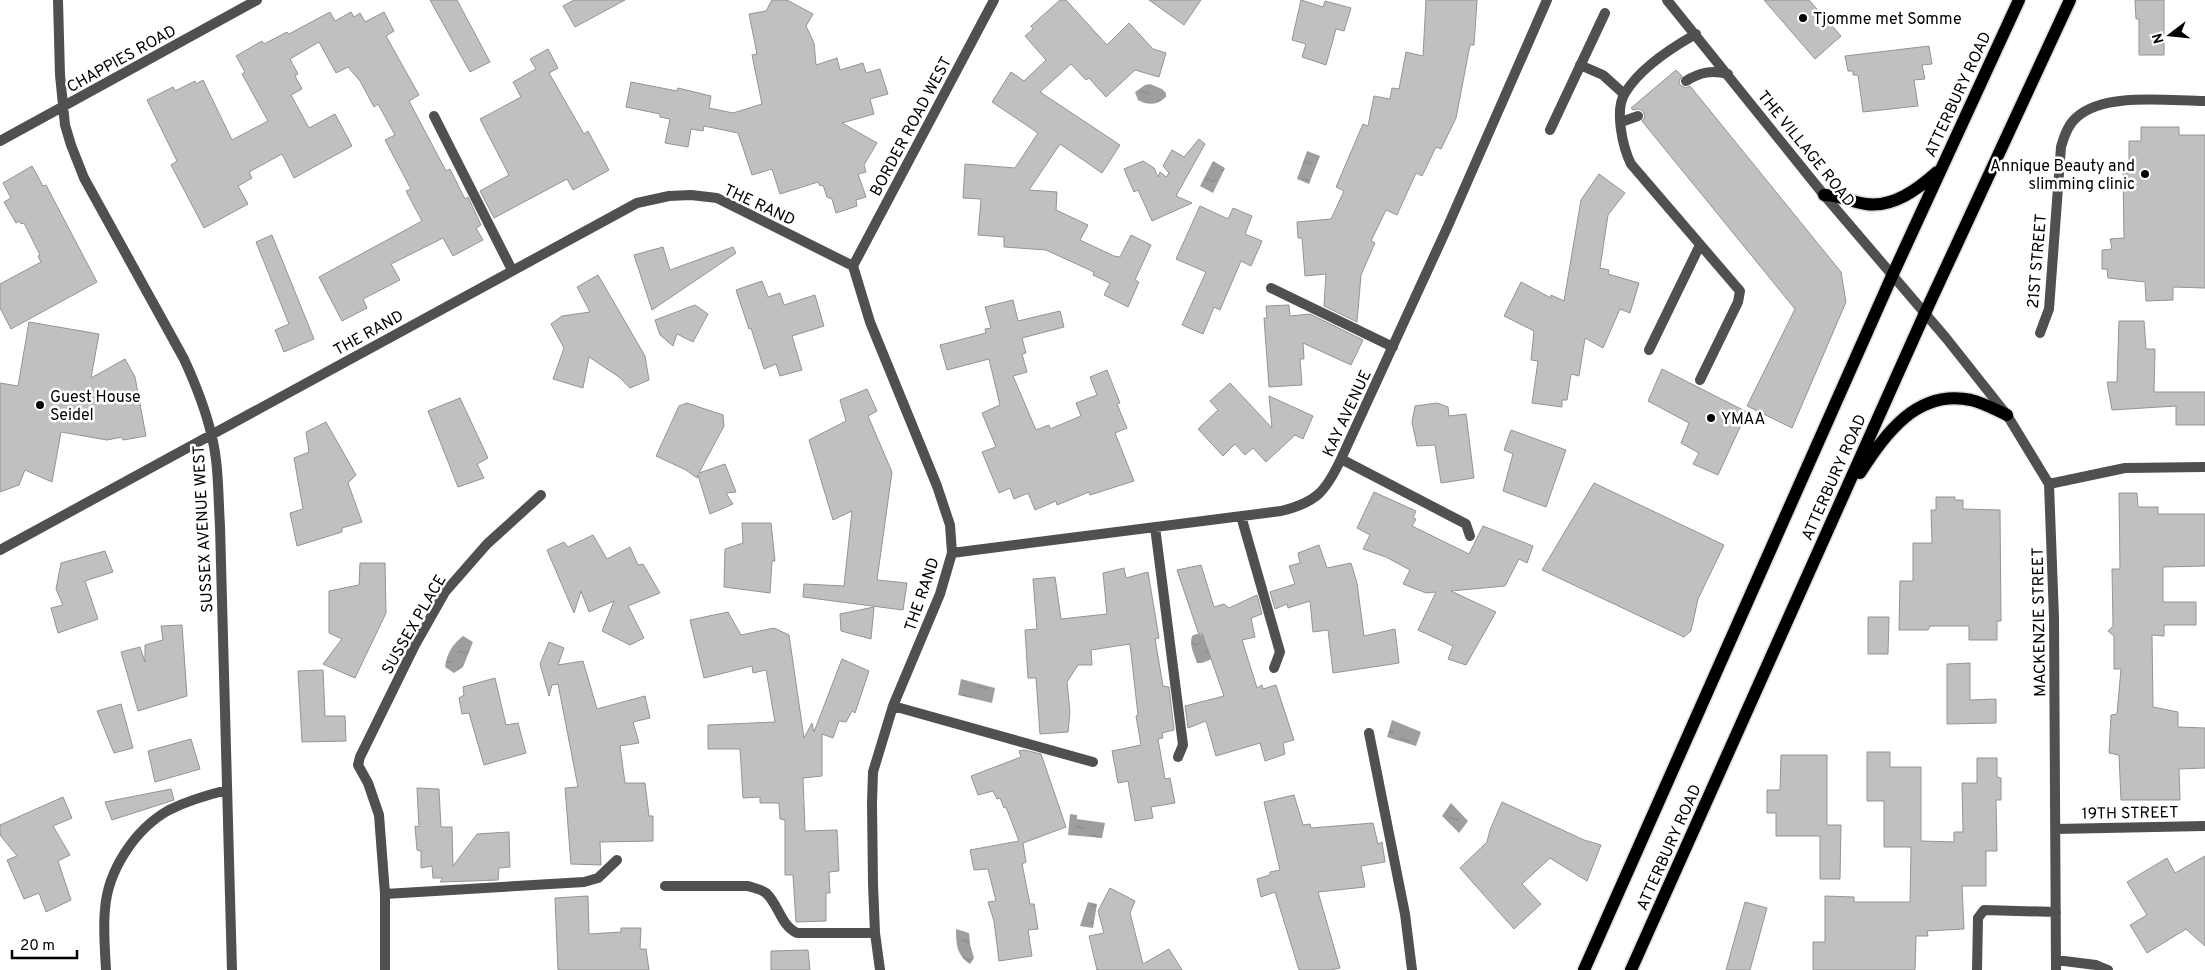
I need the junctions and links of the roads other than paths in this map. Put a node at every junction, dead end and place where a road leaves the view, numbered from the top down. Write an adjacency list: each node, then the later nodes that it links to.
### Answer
1 (58, 0): 15 (street, SUSSEX AVENUE WEST)
2 (257, 0): 15 (street, CHAPPIES ROAD)
3 (994, 0): 24 (street, BORDER ROAD WEST)
4 (1547, 0): 30 (street, KAY AVENUE)
5 (1668, 0): 9 (street, THE VILLAGE ROAD)
6 (2019, 0): 21 (main road, ATTERBURY ROAD)
7 (2070, 0): 28 (main road, ATTERBURY ROAD)
8 (1604, 13): 10 (street)
9 (1696, 34): 11 (street, THE VILLAGE ROAD); 13 (street)
10 (1580, 65): 13 (street); 19 (street)
11 (1728, 74): 12 (street); 22 (street, THE VILLAGE ROAD)
12 (1686, 81)
13 (1624, 94): 18 (street)
14 (2205, 101): 29 (street, 21ST STREET)
15 (63, 108): 20 (street, CHAPPIES ROAD); 34 (street, SUSSEX AVENUE WEST)
16 (434, 116): 25 (street)
17 (1638, 116): 18 (street)
18 (1621, 122): 23 (street)
19 (1550, 130)
20 (0, 141)
21 (1941, 169): 22 (main road); 26 (main road, ATTERBURY ROAD)
22 (1824, 195): 26 (street, THE VILLAGE ROAD)
23 (1700, 245): 31 (street); 32 (street)
24 (853, 266): 25 (street, THE RAND); 44 (street, THE RAND)
25 (512, 270): 34 (street, THE RAND)
26 (1892, 276): 28 (street, THE VILLAGE ROAD); 64 (main road, ATTERBURY ROAD)
27 (1271, 288): 30 (street)
28 (1925, 313): 33 (street, MACKENZIE STREET); 39 (main road, ATTERBURY ROAD)
29 (2040, 333)
30 (1392, 347): 35 (street, KAY AVENUE)
31 (1649, 350)
32 (1700, 380)
33 (2007, 415): 37 (street, MACKENZIE STREET); 39 (main road)
34 (212, 433): 43 (street, THE RAND); 50 (street, SUSSEX AVENUE WEST)
35 (1341, 459): 40 (street, KAY AVENUE); 42 (street)
36 (2205, 467): 37 (street)
37 (2049, 484): 52 (street, MACKENZIE STREET)
38 (541, 495): 55 (street, SUSSEX PLACE)
39 (1837, 509): 65 (main road, ATTERBURY ROAD)
40 (1241, 516): 41 (street, KAY AVENUE); 45 (street)
41 (1155, 527): 44 (street, KAY AVENUE); 48 (street)
42 (1470, 536)
43 (0, 550)
44 (952, 553): 46 (street, THE RAND)
45 (1274, 668)
46 (893, 706): 49 (street); 57 (street, THE RAND)
47 (1369, 733): 63 (street)
48 (1178, 757)
49 (1093, 762)
50 (226, 790): 59 (street); 60 (street, SUSSEX AVENUE WEST)
51 (2205, 826): 52 (street, 19TH STREET)
52 (2055, 829): 56 (street, MACKENZIE STREET)
53 (618, 860): 55 (street)
54 (665, 886): 57 (street)
55 (385, 894): 61 (street)
56 (2056, 912): 58 (street, MACKENZIE STREET); 66 (street)
57 (874, 933): 62 (street, THE RAND)
58 (2056, 965): 67 (street)
59 (106, 970)
60 (232, 970)
61 (385, 970)
62 (880, 970)
63 (1412, 970)
64 (1584, 970)
65 (1631, 970)
66 (1977, 970)
67 (2108, 970)

